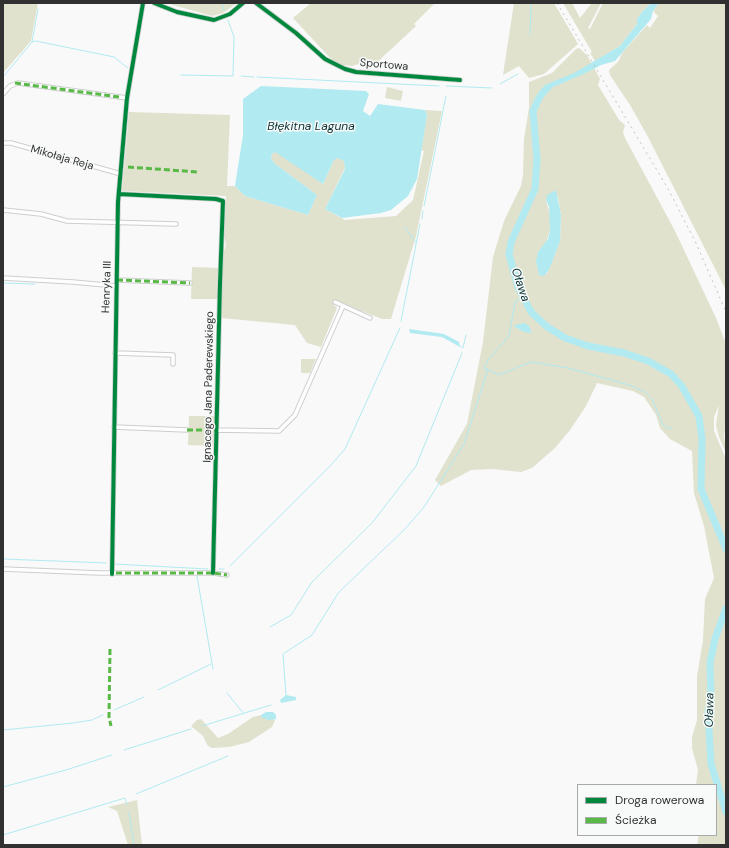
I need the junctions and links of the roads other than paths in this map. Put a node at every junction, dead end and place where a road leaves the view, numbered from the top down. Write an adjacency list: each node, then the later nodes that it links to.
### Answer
1 (143, 3): 7 (street, Henryka III)
2 (154, 3): 3 (street)
3 (243, 3)
4 (256, 3): 5 (street, Sportowa)
5 (460, 80)
6 (3, 94): 7 (street)
7 (127, 98): 9 (street, Henryka III)
8 (3, 143): 9 (street, Mikołaja Reja)
9 (121, 174): 10 (street, Henryka III)
10 (119, 194): 12 (street, Henryka III); 25 (street, Ignacego Jana Paderewskiego)
11 (3, 210): 12 (street)
12 (118, 223): 13 (street); 15 (street, Henryka III)
13 (176, 224)
14 (3, 278): 17 (street)
15 (117, 280): 16 (street); 17 (street, Henryka III)
16 (190, 283)
17 (116, 286): 21 (street, Henryka III)
18 (335, 302): 19 (street)
19 (343, 306): 20 (street); 25 (street)
20 (370, 318)
21 (115, 353): 22 (street); 23 (street, Henryka III)
22 (173, 364)
23 (114, 428): 24 (street); 28 (street, Henryka III)
24 (187, 430)
25 (217, 430): 27 (street, Ignacego Jana Paderewskiego)
26 (3, 569): 28 (street)
27 (213, 573): 28 (street); 29 (street)
28 (112, 574)
29 (228, 575)

